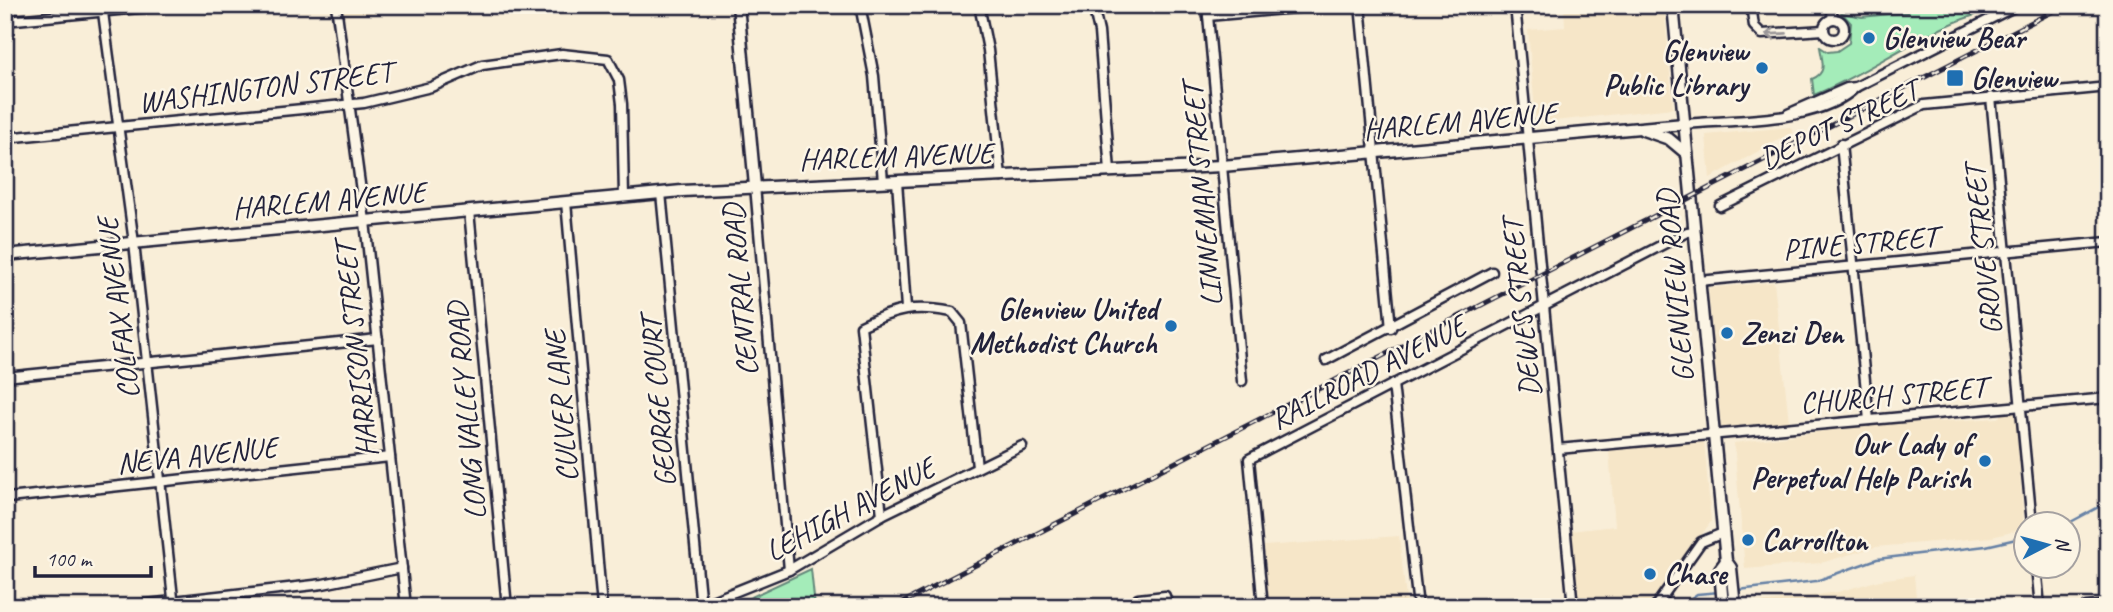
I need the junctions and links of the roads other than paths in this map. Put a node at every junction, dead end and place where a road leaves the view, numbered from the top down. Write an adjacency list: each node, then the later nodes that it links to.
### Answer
1 (170, 5): 15 (street)
2 (335, 5): 22 (street, HARRISON STREET)
3 (738, 5): 36 (main road, CENTRAL ROAD)
4 (860, 5): 34 (street)
5 (979, 5): 33 (street)
6 (1093, 5): 32 (street)
7 (1207, 5): 16 (street, LINNEMAN STREET)
8 (1328, 5): 16 (street)
9 (1360, 5): 29 (street)
10 (1515, 5): 27 (street, DEWES STREET)
11 (1673, 5): 23 (main road, GLENVIEW ROAD)
12 (1751, 5): 19 (street, one-way to 12)
13 (1831, 5): 17 (street)
14 (2018, 5): 23 (street, HARLEM AVENUE)
15 (103, 8): 18 (street); 24 (street, COLFAX AVENUE)
16 (1208, 16): 31 (street, LINNEMAN STREET)
17 (1833, 19): 19 (street); 19 (street)
18 (5, 21)
19 (1824, 30)
20 (2108, 87): 21 (street, DEPOT STREET)
21 (1991, 97): 28 (street, DEPOT STREET); 46 (street, GROVE STREET)
22 (349, 105): 24 (street, WASHINGTON STREET); 38 (street, WASHINGTON STREET); 42 (street, HARRISON STREET)
23 (1685, 124): 25 (main road, HARLEM AVENUE); 30 (main road, GLENVIEW ROAD)
24 (119, 127): 26 (street, WASHINGTON STREET); 45 (street, COLFAX AVENUE)
25 (1636, 129): 27 (main road, HARLEM AVENUE); 30 (main road)
26 (5, 138)
27 (1527, 139): 29 (main road, HARLEM AVENUE); 51 (street, DEWES STREET)
28 (1841, 144): 40 (street, DEPOT STREET); 48 (street)
29 (1374, 154): 31 (main road, HARLEM AVENUE); 53 (street)
30 (1687, 154): 43 (main road, GLENVIEW ROAD)
31 (1222, 166): 32 (main road, HARLEM AVENUE); 58 (street, LINNEMAN STREET)
32 (1110, 171): 33 (main road, HARLEM AVENUE)
33 (1001, 177): 35 (main road, HARLEM AVENUE)
34 (883, 181): 35 (main road, HARLEM AVENUE); 36 (main road, HARLEM AVENUE)
35 (897, 181): 52 (street)
36 (755, 186): 37 (main road, HARLEM AVENUE); 75 (street, CENTRAL ROAD)
37 (661, 193): 38 (main road, HARLEM AVENUE); 79 (street, GEORGE COURT)
38 (624, 197): 39 (main road, HARLEM AVENUE)
39 (566, 202): 41 (main road, HARLEM AVENUE); 84 (street, CULVER LANE)
40 (1720, 206)
41 (469, 211): 42 (main road, HARLEM AVENUE); 83 (street, LONG VALLEY ROAD)
42 (365, 221): 45 (main road, HARLEM AVENUE); 54 (street, HARRISON STREET)
43 (1695, 231): 50 (main road, GLENVIEW ROAD); 51 (street, RAILROAD AVENUE)
44 (2108, 242): 46 (street, PINE STREET)
45 (134, 243): 47 (main road, HARLEM AVENUE); 56 (street, COLFAX AVENUE)
46 (2006, 251): 48 (street, PINE STREET); 61 (street, GROVE STREET)
47 (5, 256)
48 (1853, 267): 50 (street, PINE STREET); 62 (street)
49 (1492, 272): 53 (street)
50 (1699, 281): 63 (main road, GLENVIEW ROAD)
51 (1544, 307): 59 (street, RAILROAD AVENUE); 65 (street, DEWES STREET)
52 (906, 308): 67 (street); 71 (street)
53 (1391, 328): 55 (street)
54 (378, 339): 56 (street); 66 (street, HARRISON STREET)
55 (1326, 360)
56 (148, 363): 57 (street); 68 (street, COLFAX AVENUE)
57 (5, 377)
58 (1242, 381)
59 (1393, 384): 87 (street, RAILROAD AVENUE); 88 (street)
60 (2108, 398): 61 (street, CHURCH STREET)
61 (2021, 406): 62 (street, CHURCH STREET); 70 (street, GROVE STREET)
62 (1869, 420): 63 (street, CHURCH STREET)
63 (1714, 434): 65 (street, CHURCH STREET); 72 (main road, GLENVIEW ROAD)
64 (1022, 446): 67 (street, LEHIGH AVENUE)
65 (1558, 449): 89 (street, DEWES STREET)
66 (390, 457): 68 (street, NEVA AVENUE); 74 (street, HARRISON STREET)
67 (977, 467): 71 (street, LEHIGH AVENUE)
68 (160, 482): 69 (street, NEVA AVENUE); 77 (street, COLFAX AVENUE)
69 (8, 498)
70 (2031, 510)
71 (882, 515): 75 (street, LEHIGH AVENUE)
72 (1723, 533): 73 (main road, GLENVIEW ROAD); 90 (street)
73 (1726, 561): 80 (main road, GLENVIEW ROAD); 91 (main road, GLENVIEW ROAD)
74 (402, 568): 77 (street); 82 (street, HARRISON STREET)
75 (789, 570): 79 (street, LEHIGH AVENUE)
76 (2037, 580): 92 (street)
77 (174, 604): 81 (street)
78 (2108, 605): 93 (street)
79 (699, 606)
80 (1735, 606)
81 (120, 607)
82 (407, 607)
83 (507, 607)
84 (602, 607)
85 (1135, 607): 86 (street)
86 (1168, 607)
87 (1263, 607)
88 (1418, 607)
89 (1573, 607)
90 (1655, 607)
91 (1723, 607)
92 (2040, 607)
93 (2086, 607)

